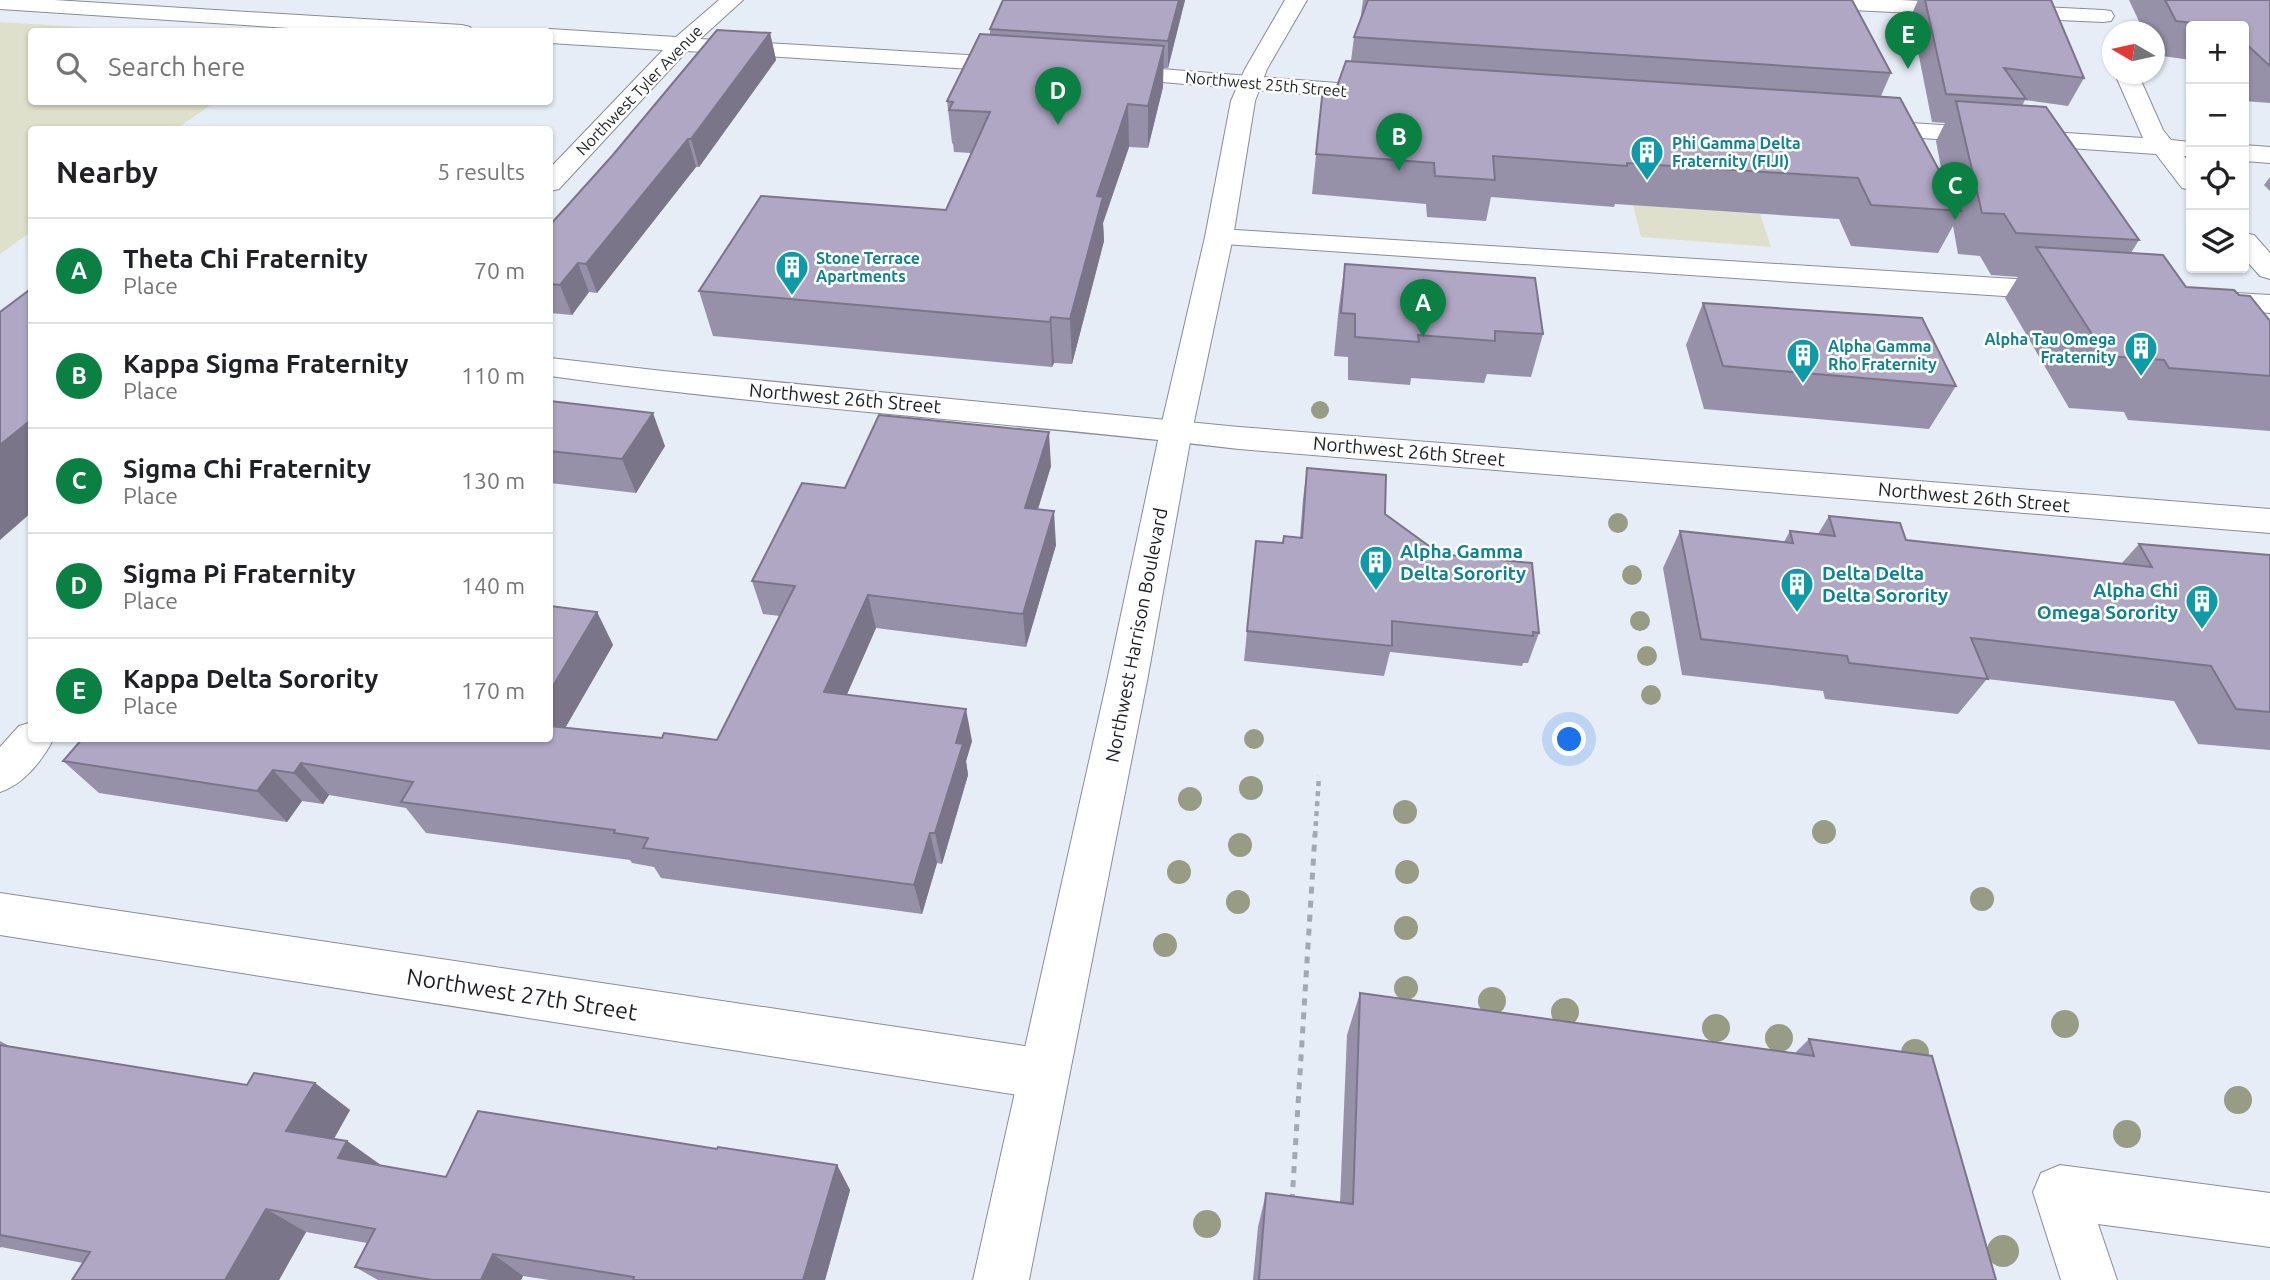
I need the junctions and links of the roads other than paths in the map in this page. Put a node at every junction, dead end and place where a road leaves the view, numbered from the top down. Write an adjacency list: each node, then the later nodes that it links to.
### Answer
1 (732, 0): 8 (street, Northwest Tyler Avenue)
2 (1296, 0): 11 (street, Northwest Harrison Boulevard)
3 (1765, 0): 5 (street)
4 (0, 3): 6 (street)
5 (2100, 8)
6 (398, 28)
7 (553, 36): 8 (street)
8 (681, 44): 9 (street); 20 (street, Northwest Tyler Avenue)
9 (1038, 66)
10 (1092, 70): 11 (street, Northwest 25th Street)
11 (1249, 82): 13 (street, Northwest 25th Street); 21 (street, Northwest Harrison Boulevard)
12 (2131, 84): 15 (street)
13 (1402, 94)
14 (1845, 126): 15 (street)
15 (2162, 148): 16 (street); 19 (street)
16 (2186, 149)
17 (2249, 153): 18 (street)
18 (2270, 155)
19 (2186, 176)
20 (553, 180)
21 (1219, 237): 24 (street); 28 (street, Northwest Harrison Boulevard)
22 (2249, 247): 23 (street)
23 (2270, 270)
24 (2086, 293)
25 (2178, 298): 26 (street)
26 (2270, 304)
27 (553, 366): 28 (street, Northwest 26th Street)
28 (1176, 431): 29 (street, Northwest 26th Street); 33 (street, Northwest Harrison Boulevard)
29 (2270, 521)
30 (30, 742): 31 (street)
31 (0, 775)
32 (0, 914): 33 (street, Northwest 27th Street)
33 (1044, 1074): 35 (street, Northwest Harrison Boulevard)
34 (2270, 1220): 36 (street)
35 (1001, 1280)
36 (2089, 1280)

